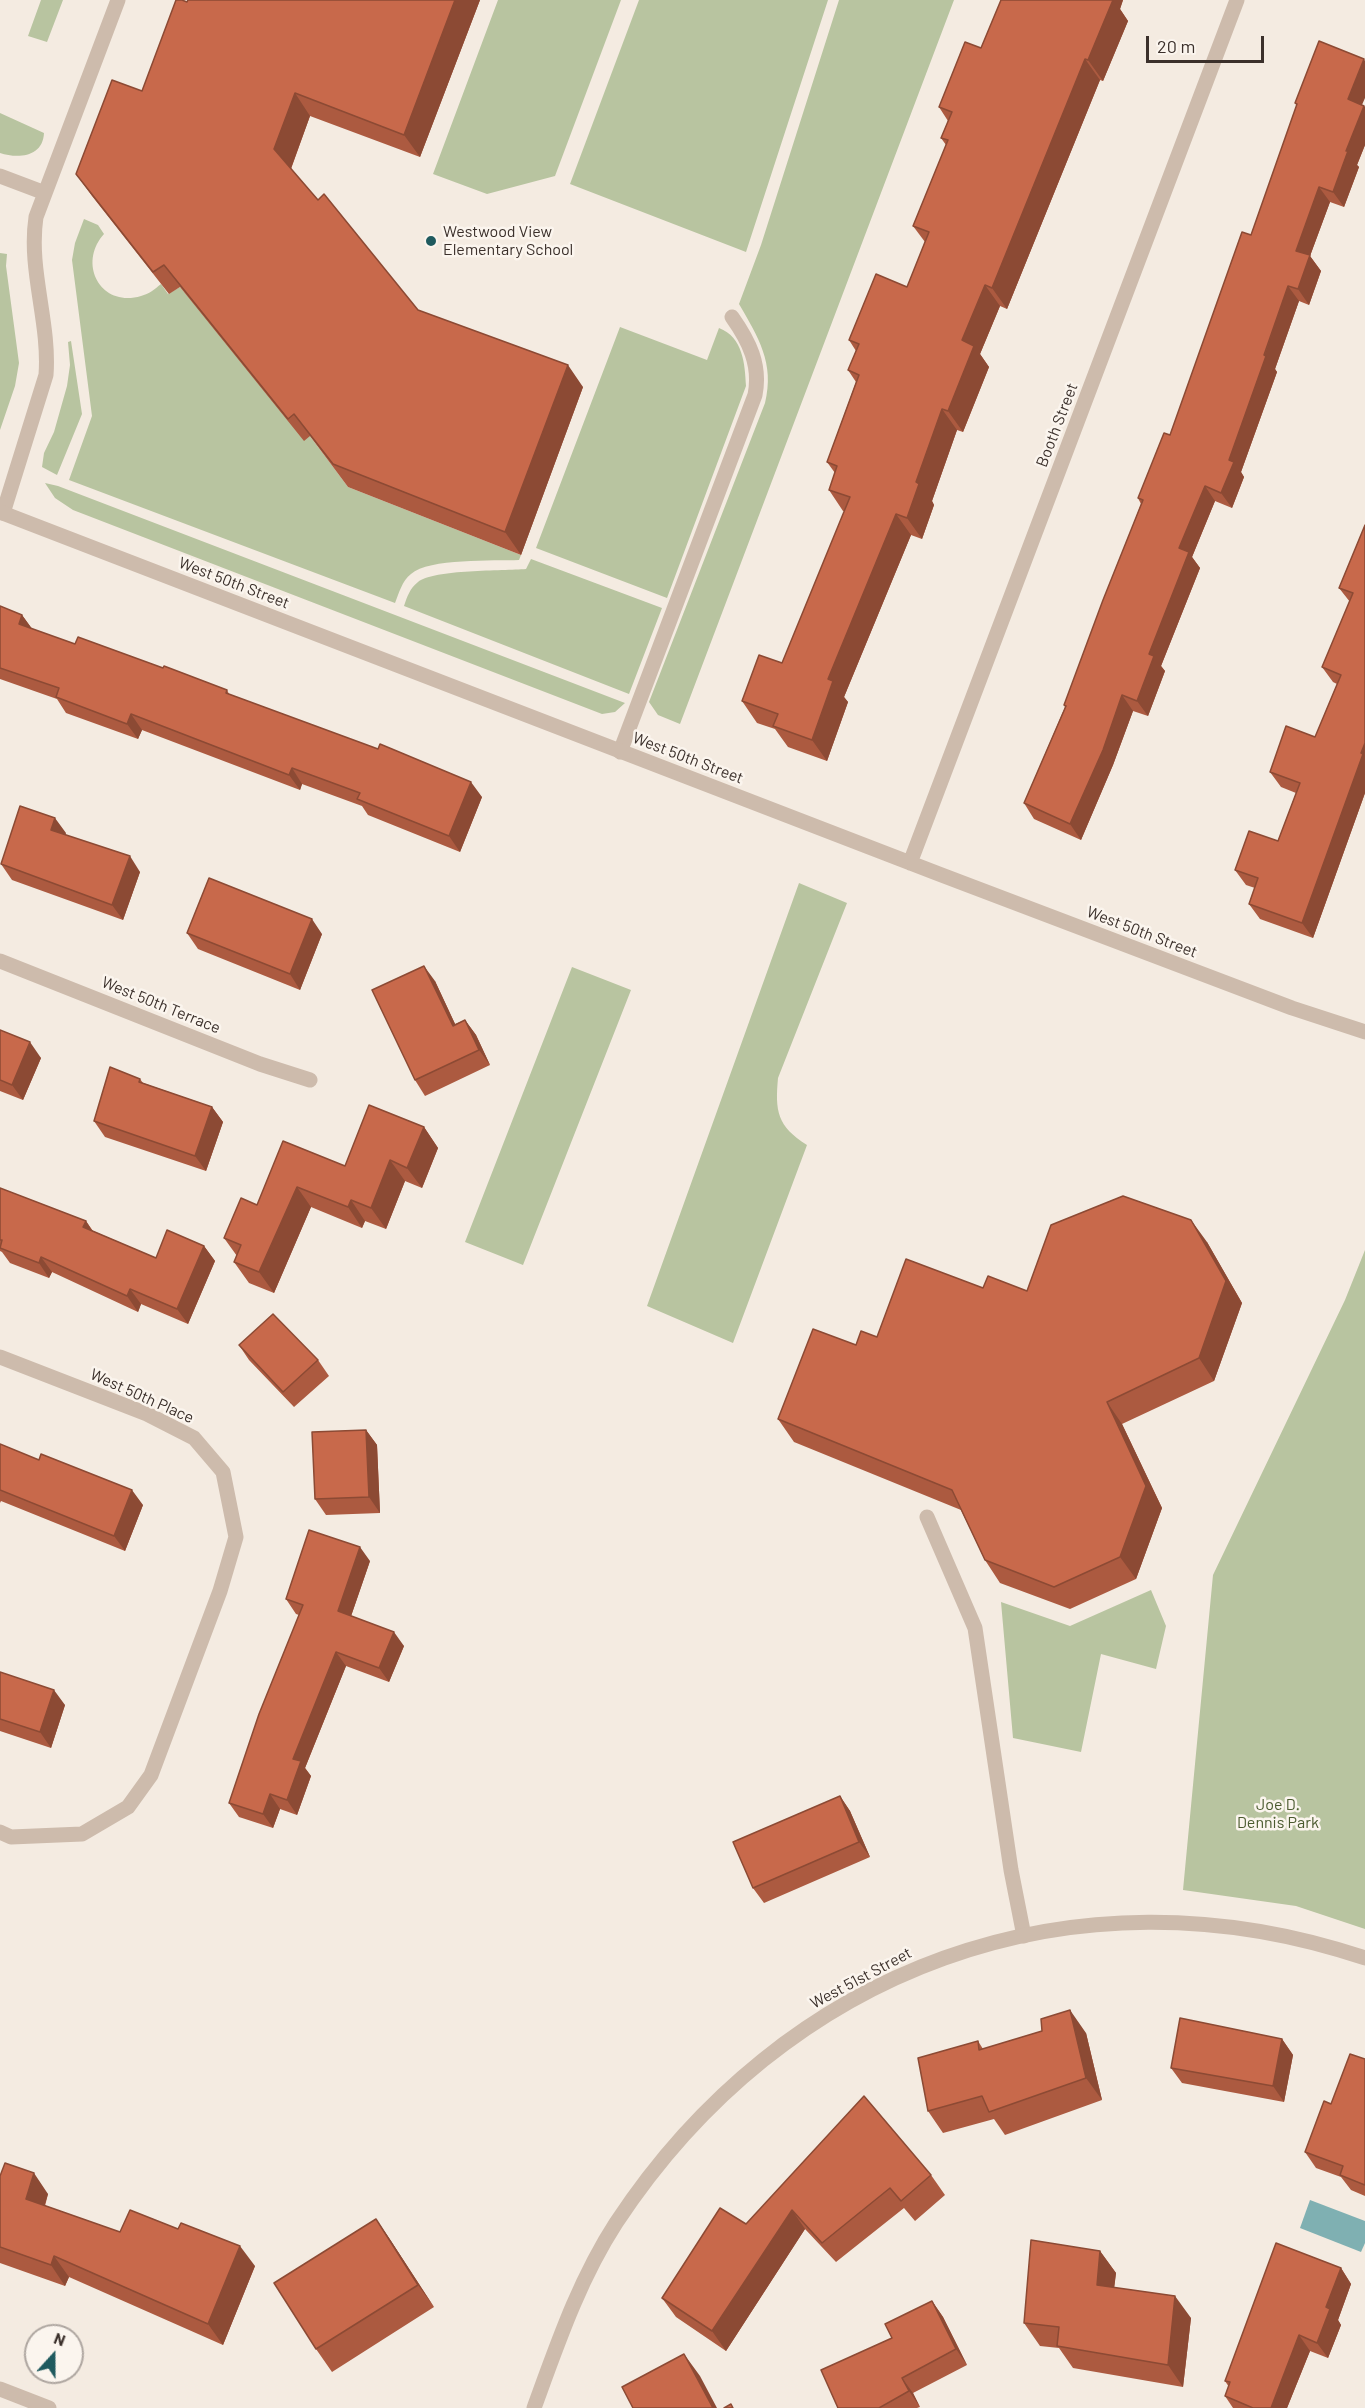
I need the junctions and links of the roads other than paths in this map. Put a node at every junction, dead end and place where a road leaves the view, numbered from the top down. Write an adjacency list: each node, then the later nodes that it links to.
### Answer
1 (118, 0): 4 (street)
2 (1237, 0): 8 (street, Booth Street)
3 (0, 176): 4 (street)
4 (45, 193): 6 (street)
5 (732, 317): 7 (street)
6 (1, 513): 7 (street, West 50th Street)
7 (620, 752): 8 (street, West 50th Street)
8 (910, 863): 10 (street, West 50th Street)
9 (0, 961): 11 (street, West 50th Terrace)
10 (1365, 1032)
11 (310, 1080)
12 (0, 1358): 14 (street, West 50th Place)
13 (927, 1517): 15 (street)
14 (0, 1832)
15 (1024, 1936): 16 (street, West 51st Street); 19 (street, West 51st Street)
16 (1365, 1958)
17 (0, 2389): 18 (street)
18 (49, 2408)
19 (534, 2408)

